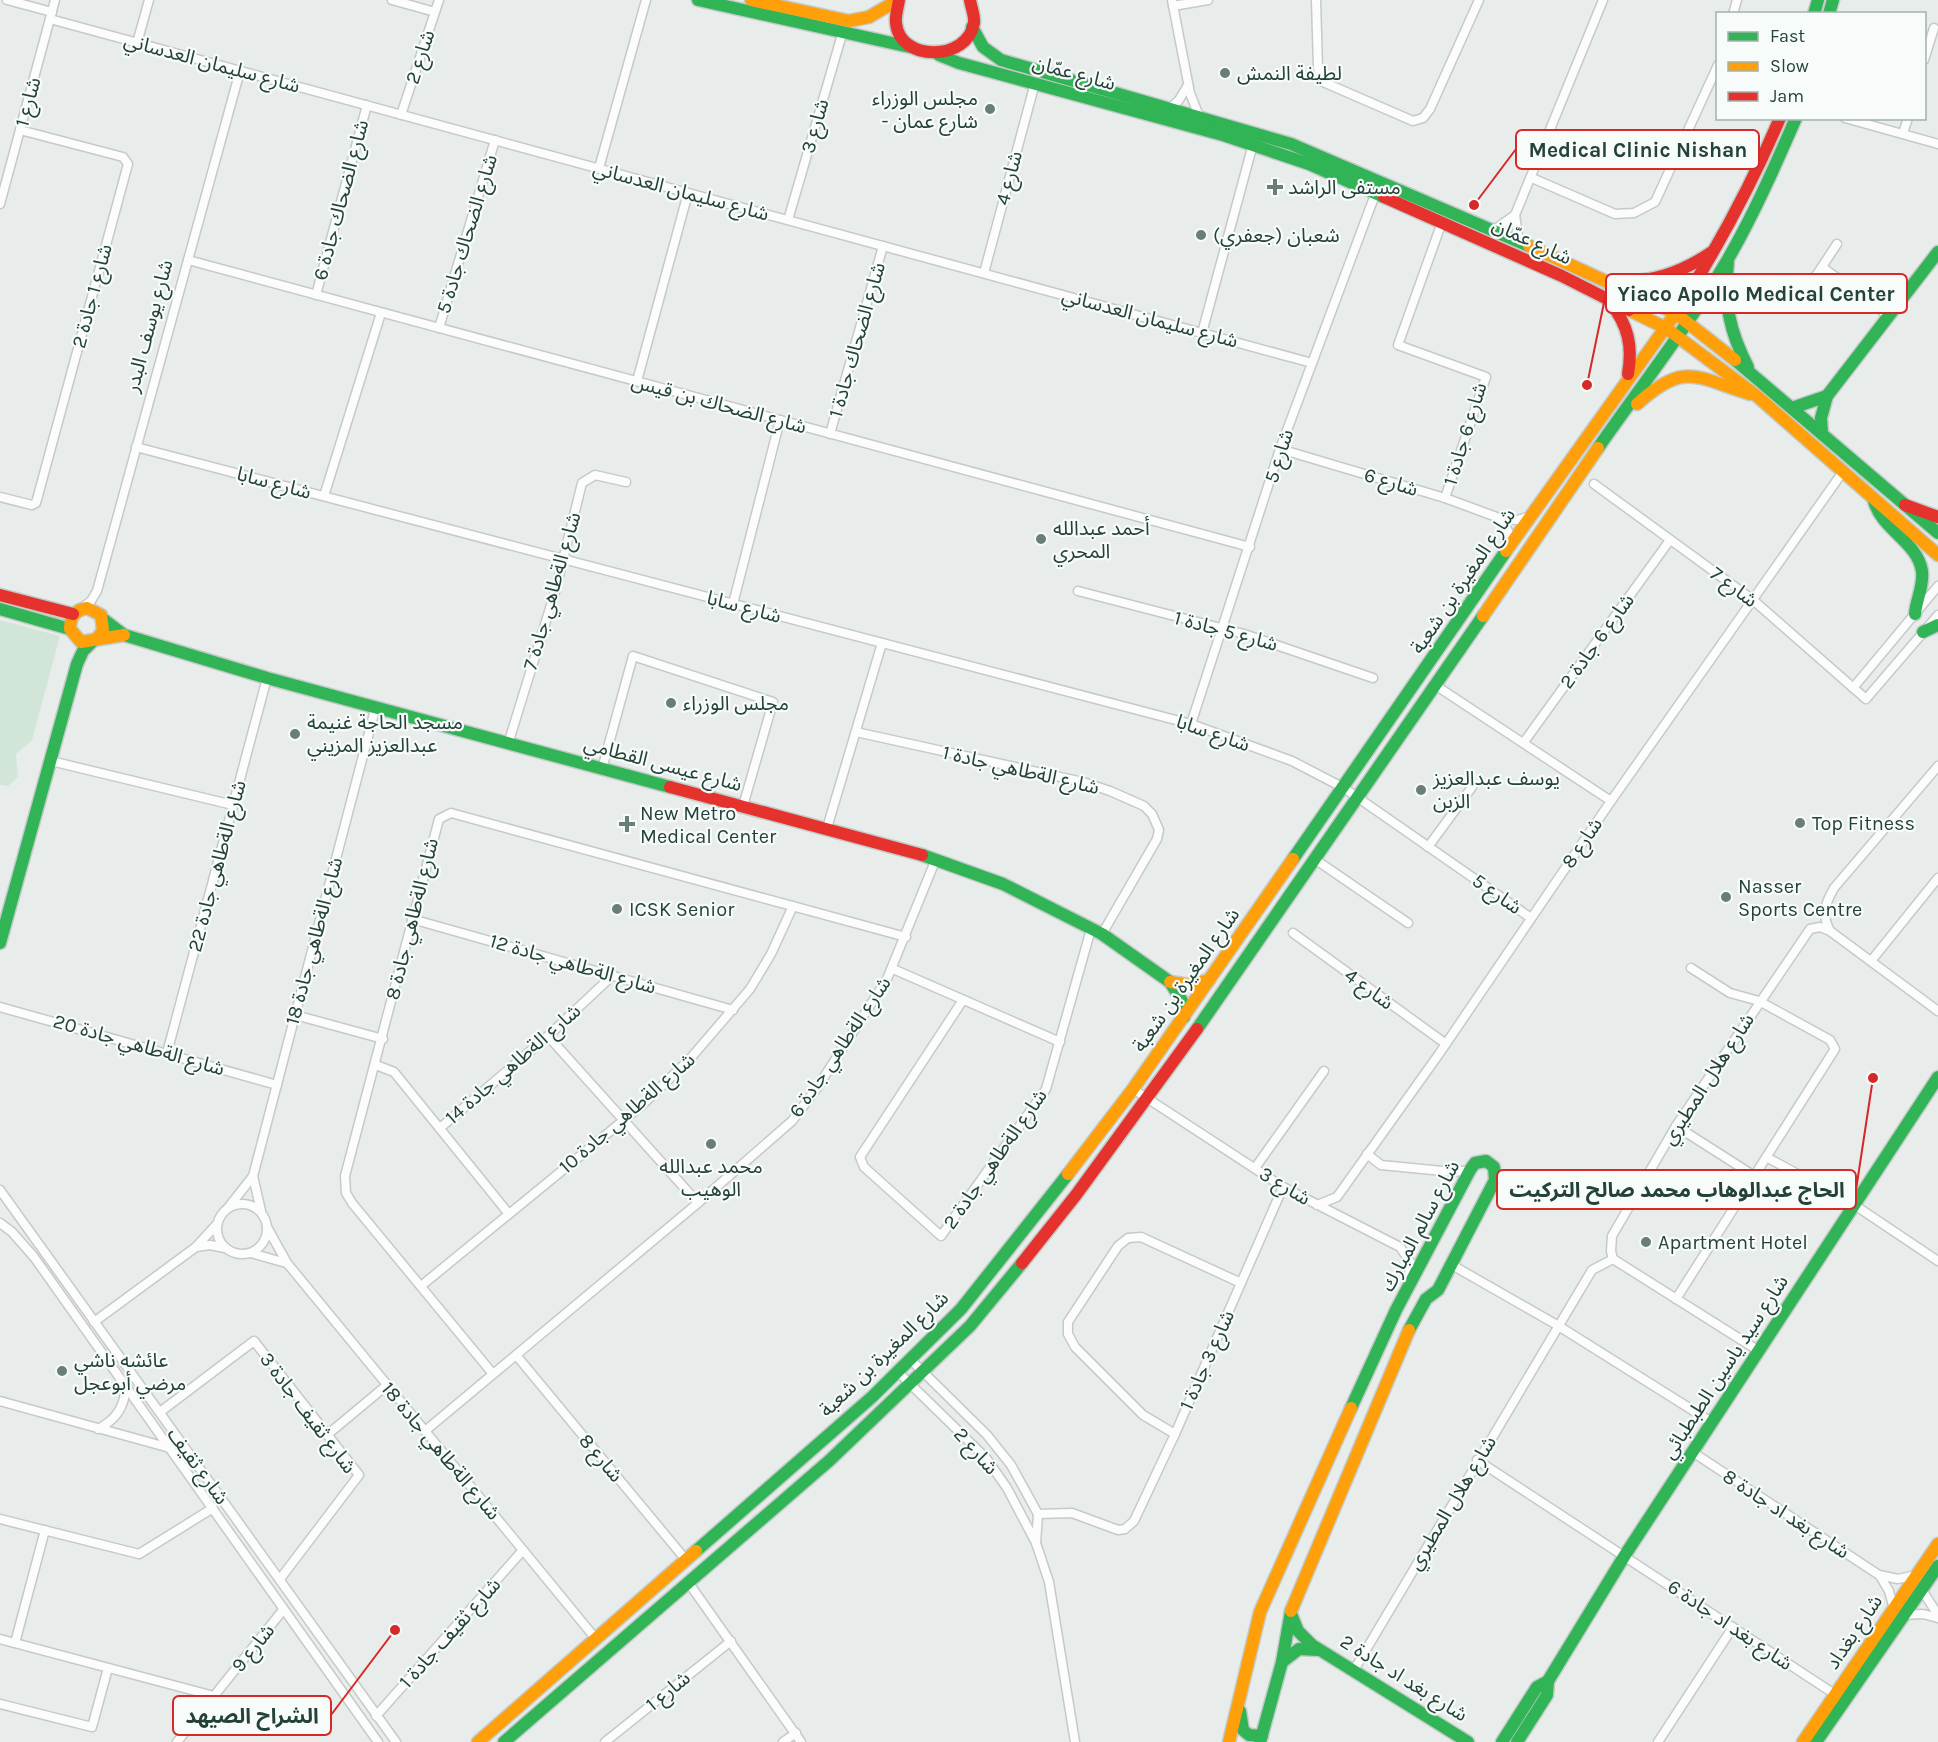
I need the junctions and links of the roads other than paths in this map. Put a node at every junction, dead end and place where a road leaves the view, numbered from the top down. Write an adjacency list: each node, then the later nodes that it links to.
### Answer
1 (8, 0): 17 (street, شارع سليمان العدساني)
2 (55, 0): 17 (street, شارع 1)
3 (149, 0): 21 (street)
4 (392, 0): 16 (street)
5 (439, 0): 16 (street, شارع 2)
6 (646, 0): 42 (street)
7 (698, 0): 20 (main road)
8 (751, 0): 9 (main road)
9 (899, 0): 22 (main road)
10 (970, 0): 18 (main road)
11 (1208, 0): 15 (street)
12 (1316, 0): 13 (street)
13 (1479, 0)
14 (1603, 0): 43 (street)
15 (1173, 3): 28 (street)
16 (435, 12): 31 (street, شارع 2)
17 (51, 16): 21 (street, شارع سليمان العدساني); 37 (street, شارع 1)
18 (972, 27): 24 (main road); 30 (main road, شارع عمّان)
19 (1934, 27): 23 (street)
20 (843, 31): 22 (main road); 48 (street, شارع 3)
21 (137, 43): 26 (street, شارع سليمان العدساني)
22 (910, 46): 24 (main road, شارع عمّان)
23 (1926, 53)
24 (939, 55): 27 (main road, شارع عمّان)
25 (1716, 69): 43 (street)
26 (240, 71): 29 (street, شارع سليمان العدساني); 57 (street, شارع يوسف البدر)
27 (1035, 83): 40 (main road, شارع عمّان); 59 (street, شارع 4)
28 (1188, 84): 30 (street); 32 (street)
29 (367, 105): 31 (street, شارع سليمان العدساني); 61 (street, شارع الضحاك جادة 6)
30 (1170, 108): 32 (main road, شارع عمّان)
31 (401, 115): 39 (street, شارع سليمان العدساني)
32 (1199, 116): 50 (main road, شارع عمّان)
33 (1778, 120): 54 (main road, شارع المغيرة بن شعبة)
34 (1795, 120): 56 (main road, شارع المغيرة بن شعبة)
35 (1853, 120): 38 (street)
36 (1907, 120): 38 (street)
37 (20, 130): 46 (street, شارع 1); 89 (street, شارع 1 جادة 2)
38 (1903, 133): 41 (street)
39 (495, 140): 42 (street, شارع سليمان العدساني); 69 (street, شارع الضحاك جادة 5)
40 (1254, 144): 44 (main road, شارع عمّان); 70 (street)
41 (1938, 144)
42 (599, 168): 45 (street, شارع سليمان العدساني)
43 (1532, 178): 47 (street)
44 (1376, 192): 49 (main road, شارع عمّان); 72 (street, شارع 5)
45 (688, 193): 48 (street, شارع سليمان العدساني); 75 (street)
46 (0, 204)
47 (1515, 215): 50 (street); 51 (street)
48 (788, 220): 53 (street, شارع سليمان العدساني)
49 (1442, 222): 62 (main road, شارع عمّان); 90 (street, شارع 6 جادة 1)
50 (1494, 230): 51 (main road, شارع عمّان)
51 (1519, 242): 60 (main road, شارع عمّان)
52 (1837, 244): 58 (street)
53 (883, 246): 59 (street, شارع سليمان العدساني); 82 (street, شارع الضحاك جادة 1)
54 (1718, 248): 60 (main road); 65 (main road, شارع المغيرة بن شعبة)
55 (1938, 252): 66 (main road)
56 (1729, 257): 67 (main road, شارع المغيرة بن شعبة); 73 (main road)
57 (188, 260): 61 (street, شارع الضحاك بن قيس); 83 (street, شارع يوسف البدر)
58 (1822, 267): 63 (street); 66 (street)
59 (984, 273): 70 (street, شارع سليمان العدساني)
60 (1608, 282): 65 (main road, شارع عمّان)
61 (316, 295): 64 (street, شارع الضحاك بن قيس)
62 (1608, 299): 68 (main road, شارع عمّان); 74 (main road)
63 (1798, 303)
64 (381, 312): 69 (street, شارع الضحاك بن قيس); 88 (street)
65 (1674, 314): 67 (main road, شارع عمّان); 68 (main road, شارع المغيرة بن شعبة)
66 (1889, 316): 77 (main road)
67 (1688, 323): 71 (main road, شارع المغيرة بن شعبة); 73 (main road, شارع عمّان)
68 (1666, 327): 71 (main road, شارع عمّان); 74 (main road, شارع المغيرة بن شعبة)
69 (439, 328): 75 (street, شارع الضحاك بن قيس)
70 (1202, 333): 72 (street, شارع سليمان العدساني)
71 (1679, 336): 76 (main road, شارع عمّان); 80 (main road, شارع المغيرة بن شعبة)
72 (1312, 363): 84 (street, شارع 5)
73 (1753, 376): 78 (main road, شارع عمّان)
74 (1627, 380): 93 (main road, شارع المغيرة بن شعبة)
75 (637, 381): 79 (street, شارع الضحاك بن قيس)
76 (1757, 396): 80 (main road); 85 (main road, شارع عمّان)
77 (1827, 396): 78 (main road); 81 (main road)
78 (1792, 408): 81 (main road, شارع عمّان)
79 (780, 420): 82 (street, شارع الضحاك بن قيس); 107 (street)
80 (1611, 430): 124 (main road, شارع المغيرة بن شعبة)
81 (1822, 433): 92 (main road, شارع عمّان)
82 (830, 434): 98 (street, شارع الضحاك بن قيس)
83 (136, 447): 88 (street, شارع سابا); 103 (street, شارع يوسف البدر)
84 (1280, 449): 90 (street, شارع 6); 98 (street, شارع 5)
85 (1842, 473): 91 (main road, شارع عمّان); 106 (street, شارع 8)
86 (626, 482): 101 (street, شارع الةطاهي جادة 7)
87 (1594, 484): 97 (street, شارع 7)
88 (324, 496): 101 (street, شارع سابا)
89 (0, 497)
90 (1445, 498): 95 (street, شارع 6)
91 (1874, 500): 100 (main road, شارع عمّان); 110 (main road)
92 (1905, 505): 94 (main road); 96 (main road, شارع عمّان)
93 (1531, 516): 95 (street, شارع 6); 99 (main road, شارع المغيرة بن شعبة)
94 (1938, 517)
95 (1502, 519): 99 (street)
96 (1938, 533)
97 (1670, 540): 106 (street, شارع 7); 129 (street, شارع 6 جادة 2)
98 (1250, 547): 114 (street, شارع 5)
99 (1509, 549): 135 (main road, شارع المغيرة بن شعبة)
100 (1938, 555)
101 (562, 559): 107 (street, شارع سابا); 130 (street, شارع الةطاهي جادة 7)
102 (1938, 586): 110 (street)
103 (97, 591): 109 (street, شارع يوسف البدر); 112 (street, شارع يوسف البدر)
104 (1078, 591): 114 (street, شارع 5 جادة 1)
105 (0, 595): 109 (main road)
106 (1753, 600): 125 (street, شارع 7); 137 (street, شارع 8)
107 (733, 604): 120 (street, شارع سابا)
108 (0, 609): 116 (main road)
109 (78, 611): 112 (main road); 116 (main road)
110 (1915, 614): 115 (street)
111 (1938, 615): 118 (street)
112 (102, 617): 117 (main road, شارع عيسى القطامي); 119 (main road)
113 (1938, 625): 118 (main road)
114 (1222, 630): 123 (street, شارع 5 جادة 1); 127 (street, شارع 5)
115 (1901, 631): 118 (street); 125 (street)
116 (71, 632): 119 (main road); 121 (main road)
117 (124, 635): 119 (main road, شارع عيسى القطامي); 122 (main road, شارع عيسى القطامي)
118 (1919, 636): 125 (street, شارع 7)
119 (95, 640): 121 (main road)
120 (882, 643): 127 (street, شارع سابا); 128 (street)
121 (78, 664): 131 (main road)
122 (267, 678): 126 (main road, شارع عيسى القطامي); 138 (street, شارع الةطاهي جادة 22)
123 (1373, 678)
124 (1435, 685): 129 (street); 136 (main road, شارع المغيرة بن شعبة)
125 (1853, 688)
126 (376, 706): 130 (main road, شارع عيسى القطامي); 165 (street, شارع الةطاهي جادة 18)
127 (1191, 724): 135 (street, شارع سابا)
128 (856, 732): 140 (street); 150 (street, شارع الةطاهي جادة 1)
129 (1524, 742): 137 (street)
130 (508, 744): 133 (main road, شارع عيسى القطامي)
131 (51, 761): 138 (street); 153 (main road)
132 (1938, 766): 149 (street)
133 (602, 769): 139 (main road, شارع عيسى القطامي); 139 (street)
134 (1472, 787): 141 (street)
135 (1344, 788): 136 (street, شارع 5); 158 (main road, شارع المغيرة بن شعبة)
136 (1360, 798): 141 (street, شارع 5); 143 (main road, شارع المغيرة بن شعبة)
137 (1611, 801): 146 (street, شارع 8)
138 (233, 805): 171 (street, شارع الةطاهي جادة 22)
139 (743, 806): 140 (main road, شارع عيسى القطامي)
140 (827, 828): 142 (main road, شارع عيسى القطامي)
141 (1428, 847): 146 (street, شارع 5)
142 (936, 858): 150 (main road, شارع عيسى القطامي); 152 (street, شارع الةطاهي جادة 6)
143 (1316, 860): 148 (street); 177 (main road, شارع المغيرة بن شعبة)
144 (1938, 878): 154 (street)
145 (793, 906): 147 (street, شارع الةطاهي جادة 8); 152 (street, شارع الةطاهي جادة 8); 163 (street, شارع الةطاهي جادة 10)
146 (1532, 918): 170 (street, شارع 8)
147 (412, 919): 157 (street, شارع الةطاهي جادة 12); 168 (street, شارع الةطاهي جادة 8)
148 (1408, 923)
149 (1830, 931): 154 (street); 161 (street, شارع هلال المطيري)
150 (1096, 932): 159 (main road, شارع عيسى القطامي); 169 (street, شارع الةطاهي جادة 2)
151 (1293, 933): 170 (street, شارع 4)
152 (906, 937): 156 (street, شارع الةطاهي جادة 6)
153 (0, 943)
154 (1871, 961): 164 (street)
155 (1691, 968): 161 (street)
156 (892, 969): 160 (street); 189 (street, شارع الةطاهي جادة 6)
157 (613, 975): 163 (street, شارع الةطاهي جادة 12); 167 (street, شارع الةطاهي جادة 14)
158 (1210, 979): 159 (main road); 166 (main road, شارع المغيرة بن شعبة)
159 (1170, 982): 166 (main road, شارع عيسى القطامي)
160 (963, 1000): 169 (street); 169 (street, شارع الةطاهي جادة 2)
161 (1759, 1001): 179 (street, شارع هلال المطيري); 182 (street)
162 (0, 1007): 171 (street, شارع الةطاهي جادة 20)
163 (734, 1010): 178 (street, شارع الةطاهي جادة 10)
164 (1938, 1011)
165 (295, 1015): 168 (street); 175 (street, شارع الةطاهي جادة 18)
166 (1184, 1017): 176 (main road, شارع المغيرة بن شعبة)
167 (548, 1036): 178 (street); 180 (street, شارع الةطاهي جادة 14)
168 (383, 1039): 172 (street, شارع الةطاهي جادة 8)
169 (1060, 1042)
170 (1446, 1044): 181 (street, شارع 8)
171 (167, 1053): 175 (street, شارع الةطاهي جادة 20)
172 (376, 1065): 180 (street); 206 (street, شارع الةطاهي جادة 8)
173 (1324, 1071): 183 (street)
174 (1938, 1077): 190 (main road, شارع سيد ياسين الطبطبائي)
175 (277, 1085): 185 (street, شارع الةطاهي جادة 18)
176 (1133, 1089): 177 (street, شارع 3); 213 (main road, شارع المغيرة بن شعبة)
177 (1146, 1098): 183 (street, شارع 3); 215 (main road, شارع المغيرة بن شعبة)
178 (623, 1120): 189 (street); 193 (street, شارع الةطاهي جادة 10)
179 (1676, 1126): 186 (street); 201 (street, شارع هلال المطيري)
180 (440, 1128): 193 (street)
181 (1367, 1154): 184 (street); 191 (street, شارع 8)
182 (1768, 1158): 186 (street); 190 (street)
183 (1255, 1168): 187 (street, شارع 3)
184 (1470, 1170): 204 (main road, شارع سالم المبارك); 207 (main road, شارع سالم المبارك)
185 (253, 1176): 192 (street, شارع الةطاهي جادة 18); 194 (street, شارع الةطاهي جادة 18)
186 (1756, 1177): 208 (street)
187 (1283, 1187): 191 (street, شارع 3); 205 (street, شارع 3 جادة 1)
188 (0, 1190): 209 (street, شارع ثقيف)
189 (698, 1203): 212 (street, شارع الةطاهي جادة 6)
190 (1853, 1204): 202 (street); 211 (main road, شارع سيد ياسين الطبطبائي)
191 (1317, 1205): 207 (street, شارع 3)
192 (228, 1208): 194 (street); 196 (street)
193 (509, 1214): 206 (street, شارع الةطاهي جادة 10)
194 (262, 1215): 197 (street)
195 (0, 1224): 219 (street, شارع ثقيف)
196 (217, 1224): 198 (street); 199 (street)
197 (267, 1227): 200 (street); 203 (street, شارع الةطاهي جادة 18)
198 (196, 1247): 199 (street); 209 (street)
199 (225, 1248): 200 (street)
200 (251, 1253): 203 (street)
201 (1613, 1259): 208 (street); 210 (street, شارع هلال المطيري)
202 (1938, 1261)
203 (287, 1263): 217 (street, شارع الةطاهي جادة 18)
204 (1452, 1265): 210 (street); 247 (main road, شارع سالم المبارك)
205 (1241, 1283): 225 (street, شارع 3 جادة 1); 225 (street)
206 (421, 1286): 216 (street, شارع الةطاهي جادة 8)
207 (1405, 1293): 261 (main road, شارع سالم المبارك)
208 (1676, 1299): 211 (street)
209 (94, 1322): 221 (street, شارع ثقيف)
210 (1557, 1325): 222 (street); 229 (street, شارع هلال المطيري)
211 (1759, 1351): 222 (main road, شارع سيد ياسين الطبطبائي)
212 (516, 1355): 216 (street, شارع الةطاهي جادة 6); 238 (street, شارع 8)
213 (911, 1360): 214 (main road, شارع المغيرة بن شعبة); 215 (street, شارع 2)
214 (898, 1372): 218 (street, شارع 2); 238 (main road, شارع المغيرة بن شعبة)
215 (922, 1373): 218 (main road, شارع المغيرة بن شعبة); 231 (street, شارع 2)
216 (494, 1374): 224 (street, شارع الةطاهي جادة 6)
217 (387, 1385): 224 (street, شارع الةطاهي جادة 18); 226 (street)
218 (909, 1385): 234 (street, شارع 2); 243 (main road, شارع المغيرة بن شعبة)
219 (126, 1387): 223 (street); 227 (street, شارع ثقيف)
220 (0, 1401): 223 (street)
221 (160, 1412): 226 (street, شارع ثقيف جادة 3); 242 (street, شارع ثقيف)
222 (1713, 1423): 228 (main road, شارع سيد ياسين الطبطبائي)
223 (98, 1428): 227 (street)
224 (425, 1431): 236 (street, شارع الةطاهي جادة 18)
225 (1175, 1434): 231 (street, شارع 3 جادة 1)
226 (327, 1435): 242 (street, شارع ثقيف جادة 3)
227 (170, 1448): 230 (street, شارع ثقيف)
228 (1694, 1453): 237 (main road, شارع سيد ياسين الطبطبائي); 241 (street, شارع بغد اد جادة 8)
229 (1477, 1460): 237 (street, شارع بغد اد جادة 6); 257 (street, شارع هلال المطيري)
230 (213, 1508): 233 (street); 245 (street, شارع ثقيف)
231 (1038, 1514): 234 (street, شارع 2)
232 (0, 1519): 233 (street)
233 (45, 1530): 253 (street)
234 (1036, 1543): 275 (street, شارع 2)
235 (1938, 1544): 240 (main road, شارع بغداد)
236 (524, 1550): 251 (street, شارع الةطاهي جادة 18); 263 (street, شارع ثقيف جادة 1)
237 (1625, 1555): 249 (street, شارع بغد اد جادة 6); 258 (main road, شارع سيد ياسين الطبطبائي)
238 (686, 1560): 251 (main road, شارع المغيرة بن شعبة)
239 (1938, 1566): 244 (main road, شارع بغداد)
240 (1917, 1574): 241 (street); 246 (main road, شارع بغداد)
241 (1879, 1575): 246 (street)
242 (280, 1579): 263 (street, شارع ثقيف)
243 (688, 1582): 252 (street); 271 (main road, شارع المغيرة بن شعبة)
244 (1922, 1590): 246 (main road, شارع بغداد); 248 (street)
245 (283, 1610): 259 (street, شارع 9); 268 (street, شارع ثقيف)
246 (1899, 1612): 248 (street); 260 (main road, شارع بغداد); 282 (main road, شارع بغداد)
247 (1290, 1613): 254 (main road, شارع بغد اد جادة 2); 255 (main road, شارع سالم المبارك)
248 (1938, 1616)
249 (1733, 1627): 260 (street, شارع بغد اد جادة 6); 280 (street)
250 (0, 1639): 253 (street)
251 (596, 1639): 270 (main road, شارع المغيرة بن شعبة)
252 (730, 1641): 264 (street); 272 (street, شارع 1)
253 (15, 1643): 256 (street)
254 (1321, 1650): 255 (main road, شارع بغد اد جادة 2); 257 (main road, شارع بغد اد جادة 2)
255 (1282, 1662): 265 (main road, شارع سالم المبارك)
256 (108, 1668): 259 (street); 262 (street)
257 (1354, 1670): 266 (main road, شارع بغد اد جادة 2)
258 (1548, 1681): 278 (main road, شارع سيد ياسين الطبطبائي); 279 (main road, شارع سيد ياسين الطبطبائي)
259 (214, 1695): 267 (street, شارع 9)
260 (1836, 1695): 281 (main road, شارع بغداد)
261 (1239, 1698): 265 (main road); 276 (main road, شارع سالم المبارك)
262 (0, 1704)
263 (376, 1716): 269 (street, شارع ثقيف)
264 (796, 1734): 273 (street); 274 (street)
265 (1261, 1739)
266 (1471, 1741)
267 (177, 1742)
268 (378, 1742)
269 (396, 1742)
270 (478, 1742)
271 (504, 1742)
272 (605, 1742)
273 (783, 1742)
274 (801, 1742)
275 (1075, 1742)
276 (1229, 1742)
277 (1492, 1742): 278 (main road)
278 (1502, 1742)
279 (1517, 1742)
280 (1658, 1742)
281 (1803, 1742)
282 (1816, 1742)

